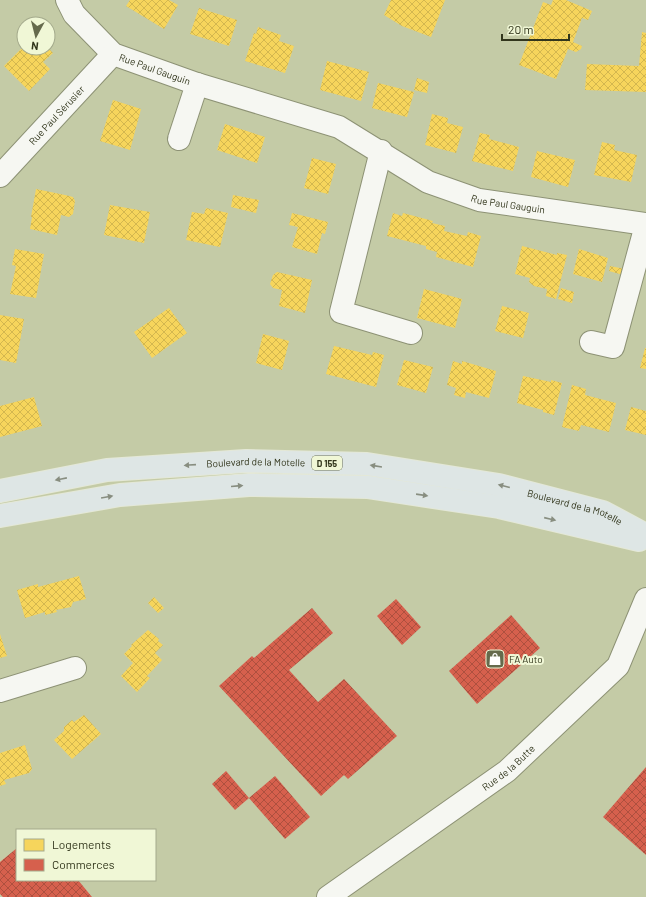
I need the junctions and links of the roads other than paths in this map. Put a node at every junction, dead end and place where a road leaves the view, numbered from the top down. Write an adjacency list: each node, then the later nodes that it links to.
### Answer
1 (67, 0): 2 (street, Rue Paul Gauguin)
2 (113, 54): 3 (street, Rue Paul Gauguin); 6 (street, Rue Paul Sérusier)
3 (197, 84): 4 (street, Rue Paul Gauguin); 5 (street, Rue Paul Gauguin)
4 (179, 139)
5 (381, 151): 7 (street, Rue Paul Gauguin); 8 (street)
6 (0, 176)
7 (646, 225): 9 (street, Rue Paul Gauguin)
8 (411, 333)
9 (591, 342)
10 (0, 491): 12 (main road, Boulevard de la Motelle / D 155, one-way to 10)
11 (0, 516): 13 (main road, Boulevard de la Motelle, one-way to 13)
12 (646, 535)
13 (646, 542)
14 (646, 599): 17 (street, Rue de la Butte)
15 (75, 668): 16 (street)
16 (0, 691)
17 (328, 897)

